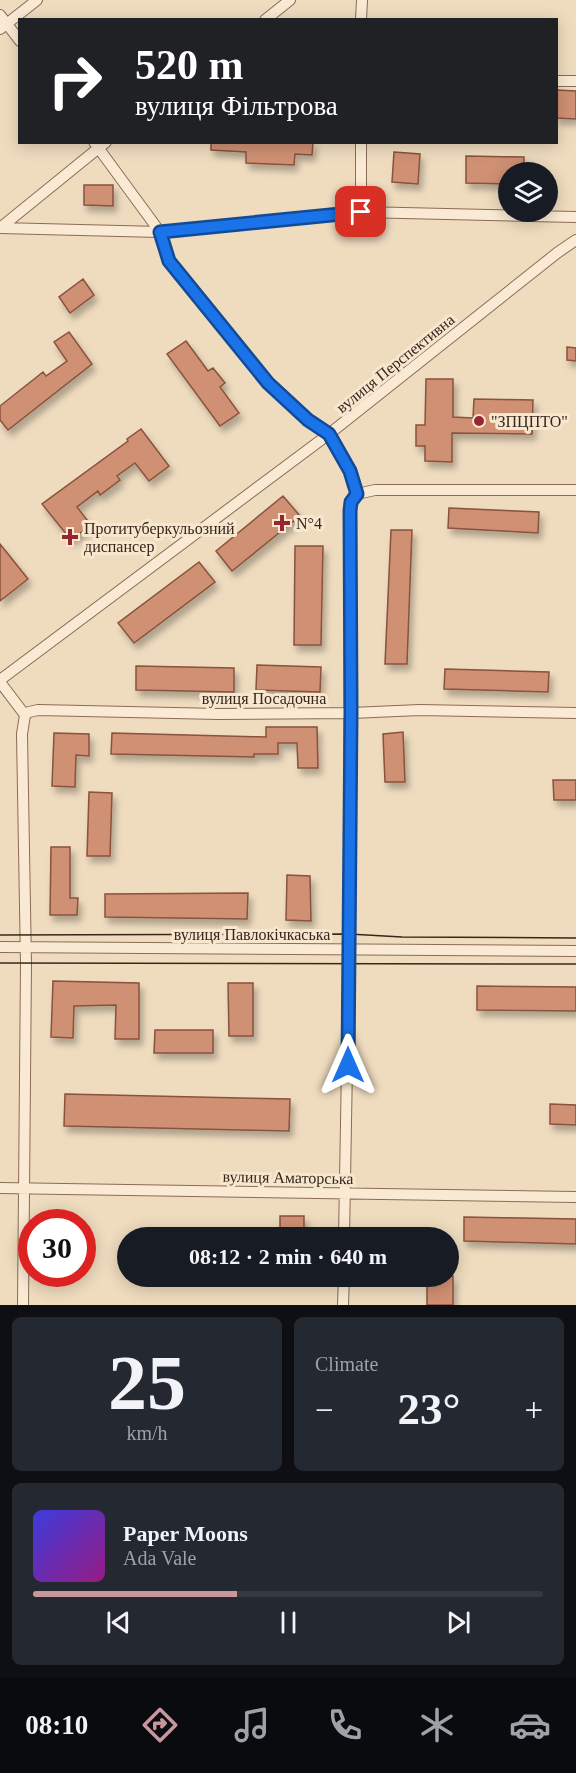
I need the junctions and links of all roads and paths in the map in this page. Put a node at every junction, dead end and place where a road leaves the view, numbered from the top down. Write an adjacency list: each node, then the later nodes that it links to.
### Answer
1 (37, 0): 6 (street)
2 (290, 0): 4 (street)
3 (362, 0): 5 (street)
4 (268, 18)
5 (361, 18)
6 (2, 22): 7 (street)
7 (18, 39)
8 (558, 81): 9 (street)
9 (576, 81)
10 (361, 144): 12 (street)
11 (100, 145): 14 (street); 15 (street)
12 (361, 212): 13 (street); 15 (street)
13 (576, 217)
14 (0, 228): 15 (street)
15 (160, 232): 17 (street)
16 (576, 240): 17 (street, вулиця Перспективна)
17 (329, 434): 19 (street); 20 (street, вулиця Перспективна)
18 (576, 490): 19 (street)
19 (357, 494): 21 (street)
20 (0, 681): 23 (street)
21 (351, 712): 22 (street, вулиця Посадочна); 23 (street, вулиця Посадочна); 26 (street)
22 (576, 712)
23 (25, 715): 25 (street)
24 (0, 948): 25 (street, вулиця Павлокічкаська)
25 (25, 948): 26 (street, вулиця Павлокічкаська); 29 (street)
26 (350, 950): 27 (street, вулиця Павлокічкаська); 30 (street)
27 (576, 951)
28 (0, 1188): 29 (street, вулиця Аматорська)
29 (24, 1188): 30 (street, вулиця Аматорська); 34 (street)
30 (345, 1192): 31 (street, вулиця Аматорська); 32 (street)
31 (576, 1197)
32 (344, 1227)
33 (344, 1287): 35 (street)
34 (23, 1305)
35 (344, 1305)

